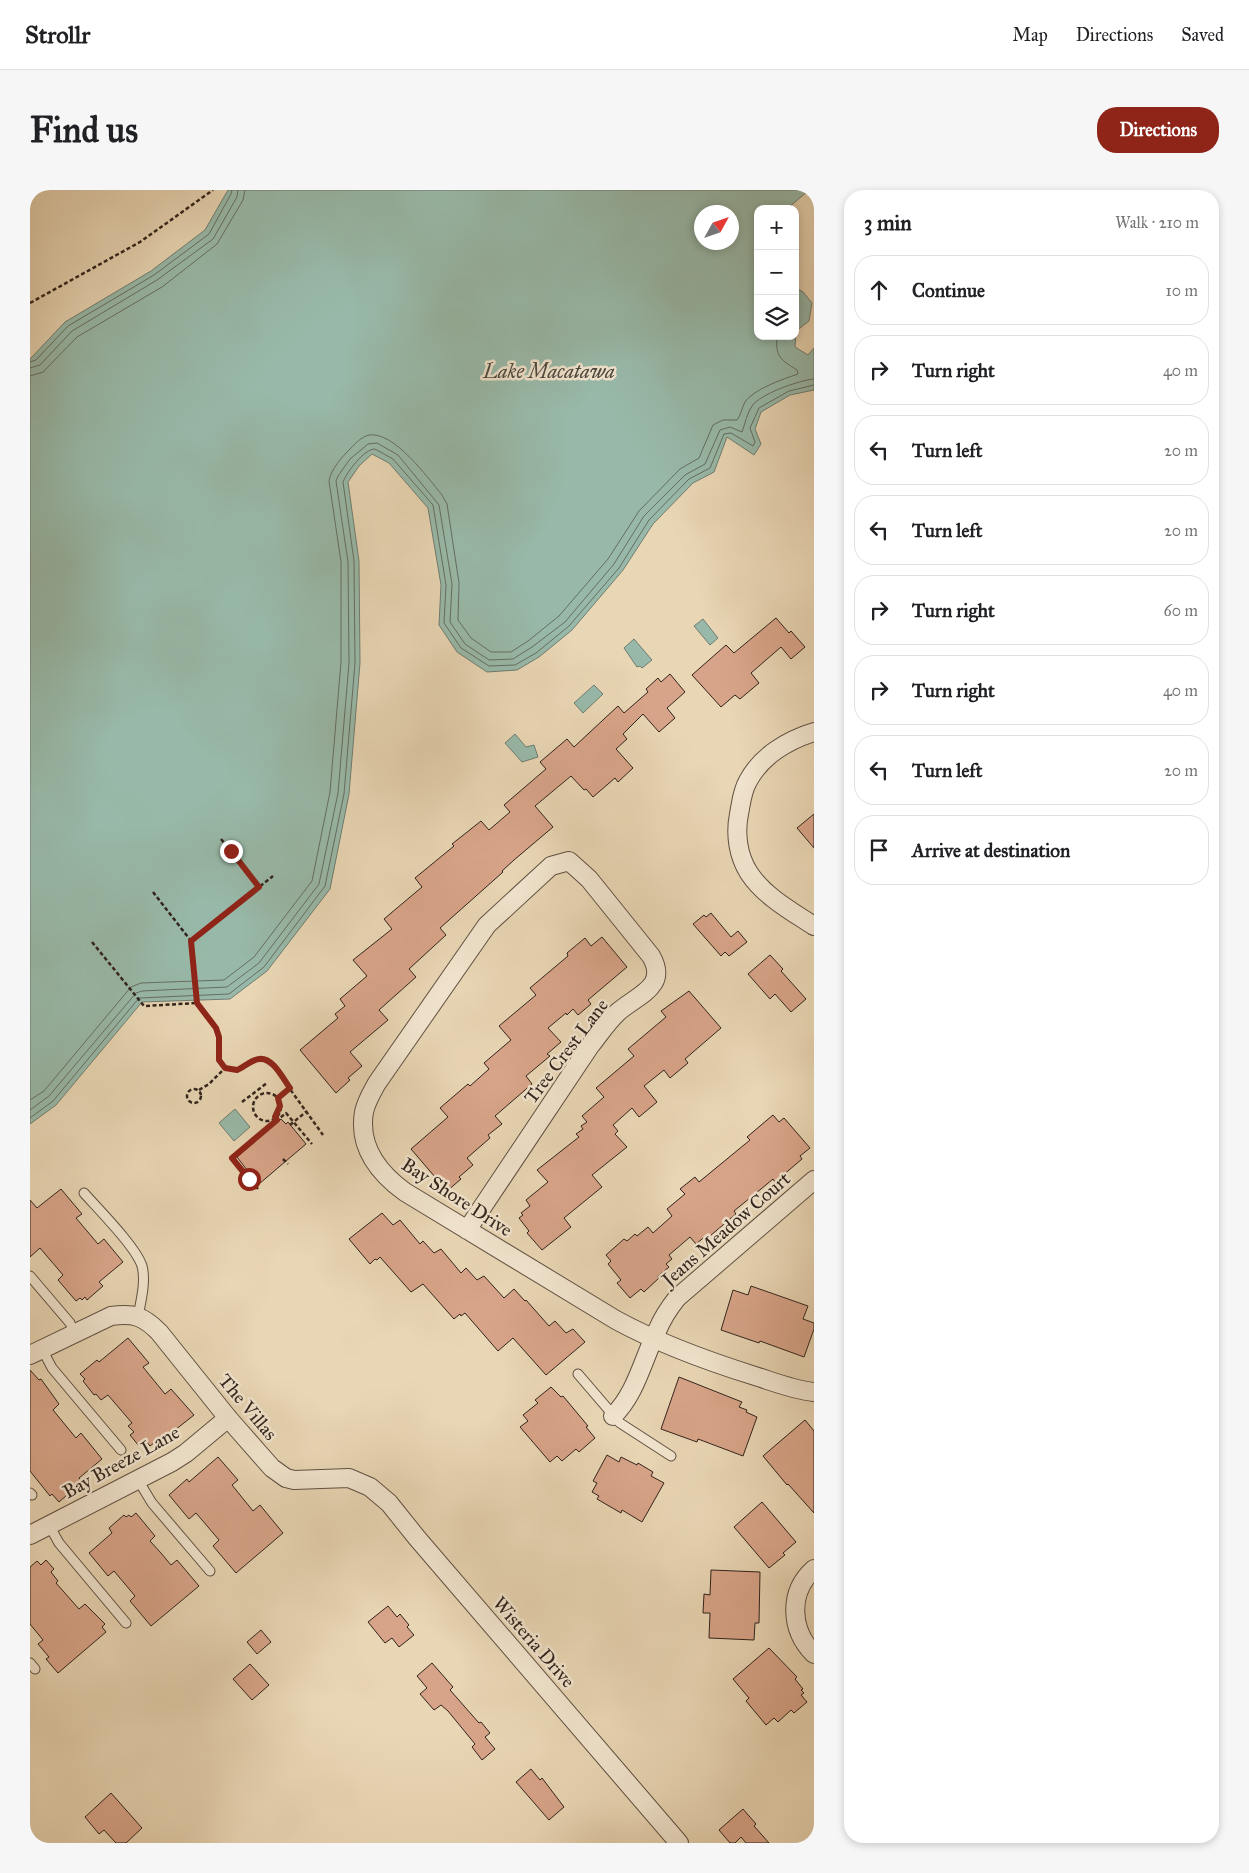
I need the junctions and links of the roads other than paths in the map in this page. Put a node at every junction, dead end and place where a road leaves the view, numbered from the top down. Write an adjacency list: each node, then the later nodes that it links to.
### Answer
1 (814, 732): 3 (street)
2 (569, 861): 6 (street, Tree Crest Lane); 6 (street, Bay Shore Drive)
3 (814, 926)
4 (814, 1180): 10 (street, Jeans Meadow Court)
5 (84, 1193): 8 (lane)
6 (467, 1230): 10 (street, Bay Shore Drive)
7 (30, 1276): 9 (lane)
8 (138, 1316): 9 (street); 15 (street, The Villas)
9 (75, 1334): 11 (street)
10 (653, 1339): 13 (street, Bay Shore Drive); 14 (street, Jeans Meadow Court)
11 (36, 1352): 16 (lane)
12 (578, 1374): 14 (lane)
13 (814, 1392)
14 (613, 1416): 17 (lane)
15 (228, 1418): 18 (street, The Villas); 19 (street, Bay Breeze Lane)
16 (121, 1450)
17 (671, 1456)
18 (349, 1478): 26 (street, Wisteria Drive)
19 (138, 1480): 20 (street, Bay Breeze Lane); 23 (lane)
20 (49, 1525): 21 (street, Bay Breeze Lane); 24 (lane)
21 (30, 1535)
22 (814, 1569): 25 (street)
23 (210, 1571)
24 (126, 1623)
25 (814, 1654)
26 (679, 1843)

